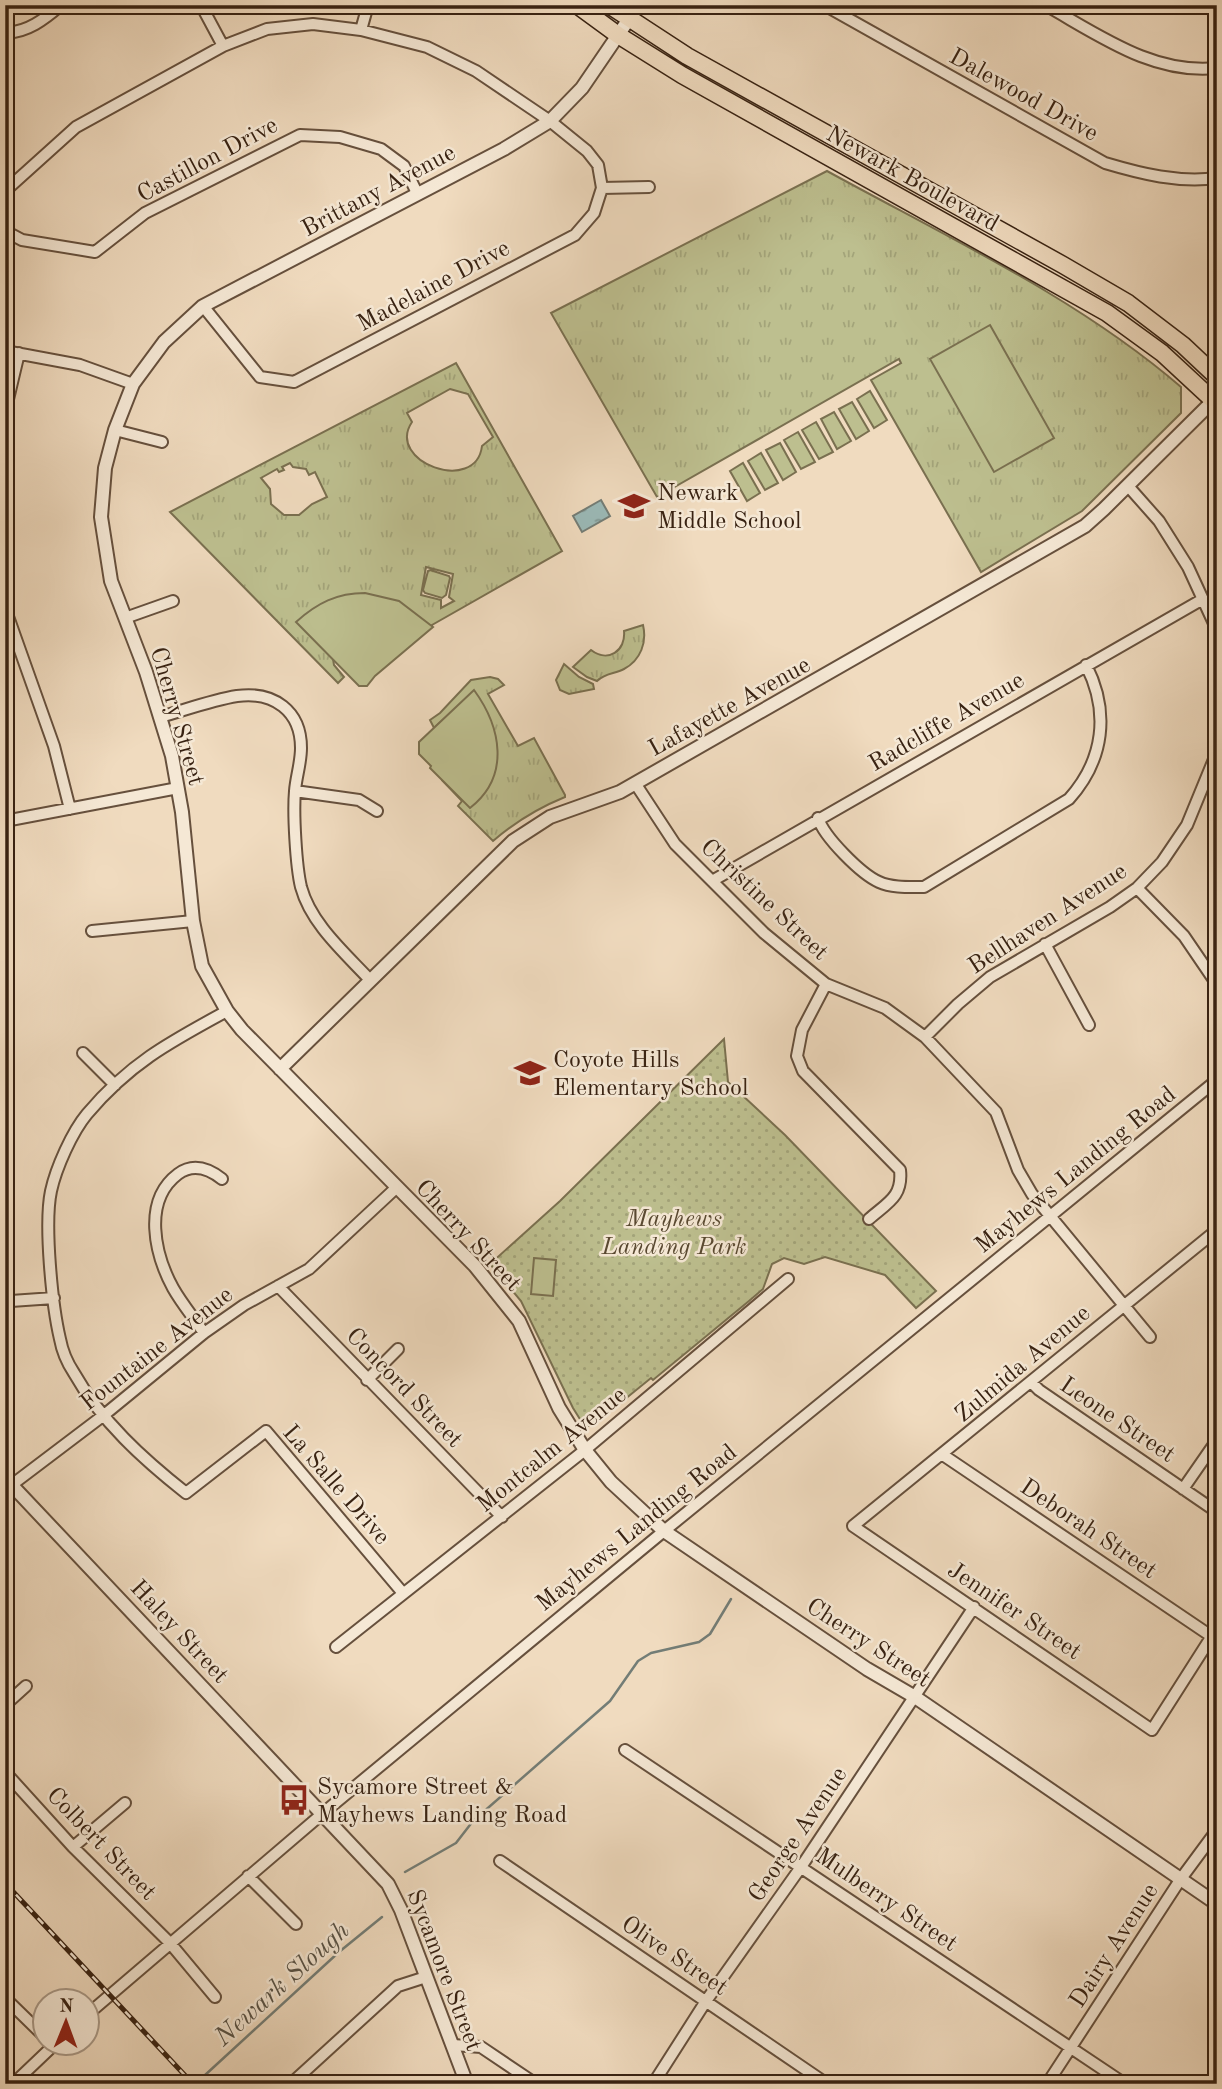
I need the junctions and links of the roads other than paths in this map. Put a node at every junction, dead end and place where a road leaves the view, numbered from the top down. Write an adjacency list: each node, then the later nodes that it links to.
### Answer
1 (61, 5): 11 (street)
2 (201, 5): 13 (street)
3 (368, 5): 10 (street)
4 (577, 5): 12 (main road, Newark Boulevard)
5 (609, 5): 9 (main road, Newark Boulevard)
6 (638, 5): 9 (street)
7 (824, 5): 16 (street, Dalewood Drive)
8 (1045, 5): 14 (street)
9 (629, 19): 12 (street, Brittany Avenue); 25 (main road, Newark Boulevard)
10 (361, 30): 13 (street); 15 (street)
11 (5, 32)
12 (618, 35): 15 (street, Brittany Avenue); 27 (main road, Newark Boulevard)
13 (223, 46): 19 (street)
14 (1217, 68)
15 (550, 121): 18 (street); 20 (street, Brittany Avenue)
16 (1217, 178)
17 (649, 187): 18 (street)
18 (602, 188): 22 (street, Madelaine Drive)
19 (5, 191)
20 (417, 193): 21 (street, Castillon Drive); 22 (street, Brittany Avenue)
21 (5, 231)
22 (203, 306): 26 (street, Brittany Avenue)
23 (5, 351): 24 (street)
24 (19, 353): 26 (street); 28 (street)
25 (1217, 377)
26 (132, 384): 29 (street, Cherry Street)
27 (1215, 401): 31 (street, Lafayette Avenue)
28 (5, 412)
29 (115, 430): 30 (street); 35 (street, Cherry Street)
30 (162, 442)
31 (1128, 486): 32 (street); 40 (street, Lafayette Avenue)
32 (1203, 599): 36 (street); 37 (street, Radcliffe Avenue)
33 (173, 601): 35 (street)
34 (5, 608): 43 (street)
35 (125, 618): 38 (street, Cherry Street)
36 (1217, 630)
37 (1086, 665): 45 (street, Radcliffe Avenue); 45 (street)
38 (160, 717): 41 (street, Cherry Street); 42 (street)
39 (1217, 752): 48 (street, Bellhaven Avenue)
40 (635, 783): 47 (street, Christine Street); 52 (street, Lafayette Avenue)
41 (178, 788): 43 (street); 49 (street, Cherry Street)
42 (295, 791): 44 (street); 52 (street)
43 (70, 809): 46 (street)
44 (377, 811)
45 (818, 818): 47 (street, Radcliffe Avenue)
46 (5, 821)
47 (712, 881): 54 (street, Christine Street)
48 (1137, 888): 51 (street, Bellhaven Avenue); 53 (street)
49 (193, 921): 50 (street); 55 (street, Cherry Street)
50 (92, 931)
51 (1045, 944): 56 (street); 57 (street, Bellhaven Avenue)
52 (370, 980): 59 (street, Lafayette Avenue)
53 (1214, 980)
54 (825, 984): 57 (street, Christine Street); 65 (street)
55 (227, 1011): 59 (street, Cherry Street); 61 (street, La Salle Drive)
56 (1089, 1025)
57 (925, 1037): 64 (street, Christine Street)
58 (83, 1053): 61 (street)
59 (281, 1069): 63 (street, Cherry Street)
60 (1217, 1080): 64 (street, Mayhews Landing Road)
61 (115, 1085): 69 (street, La Salle Drive)
62 (222, 1179): 72 (street)
63 (396, 1188): 68 (street, Fountaine Avenue); 79 (street, Cherry Street)
64 (1048, 1216): 71 (street, Christine Street); 86 (street, Mayhews Landing Road)
65 (869, 1219)
66 (1217, 1230): 71 (street, Zulmida Avenue)
67 (788, 1279): 79 (street, Montcalm Avenue)
68 (278, 1286): 72 (street, Fountaine Avenue); 75 (street, Concord Street)
69 (54, 1298): 70 (street); 77 (street, La Salle Drive)
70 (10, 1301)
71 (1124, 1306): 73 (street, Christine Street); 76 (street, Zulmida Avenue)
72 (204, 1333): 77 (street, Fountaine Avenue)
73 (1150, 1337)
74 (398, 1349): 75 (street)
75 (367, 1380): 84 (street, Concord Street)
76 (1032, 1383): 80 (street, Zulmida Avenue); 82 (street, Leone Street)
77 (104, 1415): 81 (street, Fountaine Avenue); 87 (street, La Salle Drive)
78 (1217, 1440): 82 (street)
79 (585, 1450): 84 (street, Montcalm Avenue); 86 (street, Cherry Street)
80 (943, 1455): 85 (street, Zulmida Avenue); 89 (street, Deborah Street)
81 (7, 1484): 97 (street, Haley Street)
82 (1183, 1489): 83 (street, Leone Street)
83 (1217, 1512)
84 (502, 1517): 87 (street, Montcalm Avenue)
85 (853, 1527): 88 (street, Jennifer Street)
86 (664, 1531): 92 (street, Cherry Street); 97 (street, Mayhews Landing Road)
87 (402, 1592): 90 (street, Montcalm Avenue)
88 (974, 1607): 89 (street, Jennifer Street); 92 (street, George Avenue)
89 (1214, 1632)
90 (336, 1647)
91 (26, 1686): 93 (street)
92 (915, 1697): 101 (street, George Avenue); 103 (street, Cherry Street)
93 (5, 1705)
94 (625, 1750): 101 (street, Mulberry Street)
95 (5, 1772): 99 (street, Colbert Street)
96 (125, 1802): 99 (street)
97 (322, 1814): 102 (street, Mayhews Landing Road); 107 (street, Sycamore Street)
98 (1217, 1830): 103 (street, Dairy Avenue)
99 (74, 1847): 106 (street, Colbert Street)
100 (499, 1861): 110 (street, Olive Street)
101 (802, 1867): 110 (street, George Avenue); 114 (street, Mulberry Street)
102 (248, 1876): 105 (street); 106 (street, Mayhews Landing Road)
103 (1180, 1880): 104 (street, Cherry Street); 114 (street, Dairy Avenue)
104 (1217, 1904)
105 (296, 1924)
106 (170, 1943): 109 (street, Colbert Street); 111 (street, Mayhews Landing Road)
107 (426, 1977): 113 (street, Sycamore Street); 117 (street)
108 (5, 1997): 112 (street)
109 (215, 1997)
110 (706, 2001): 120 (street, George Avenue); 121 (street, Olive Street)
111 (102, 2002)
112 (32, 2024)
113 (453, 2045): 118 (street, Sycamore Street); 119 (street)
114 (1071, 2047): 122 (street, Dairy Avenue); 123 (street, Mulberry Street)
115 (37, 2058): 116 (street)
116 (13, 2084)
117 (296, 2084)
118 (467, 2084)
119 (536, 2084)
120 (653, 2084)
121 (827, 2084)
122 (1047, 2084)
123 (1125, 2084)

